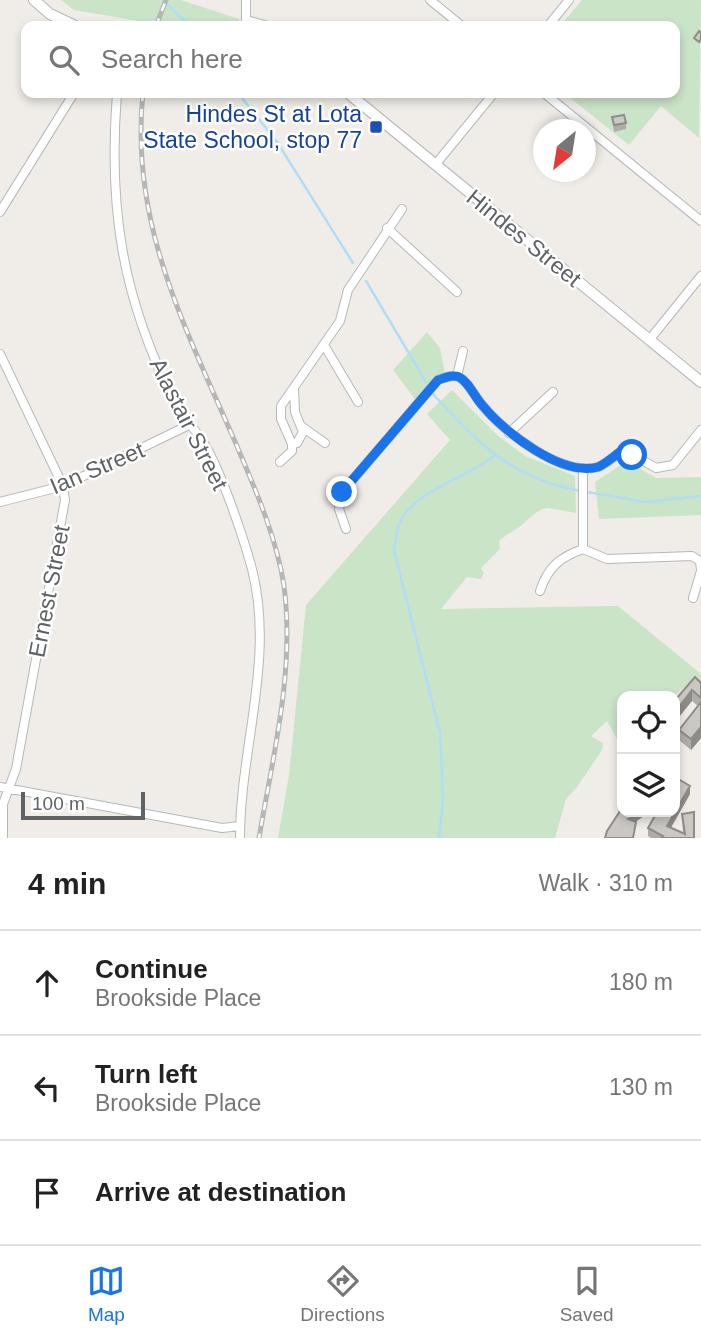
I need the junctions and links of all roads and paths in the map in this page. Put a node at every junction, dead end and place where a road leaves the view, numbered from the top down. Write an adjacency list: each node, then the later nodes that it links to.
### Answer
1 (34, 0): 5 (street)
2 (246, 0): 6 (street)
3 (430, 0): 7 (street)
4 (569, 0): 8 (street)
5 (65, 21)
6 (246, 21)
7 (456, 21)
8 (552, 21)
9 (71, 98): 16 (street)
10 (117, 98): 30 (street, Alastair Street)
11 (354, 98): 14 (street, Hindes Street)
12 (490, 98): 14 (street)
13 (550, 98): 17 (street)
14 (435, 165): 21 (street, Hindes Street)
15 (402, 209): 18 (street)
16 (0, 212)
17 (701, 221)
18 (387, 228): 20 (street); 22 (street)
19 (701, 276): 21 (street)
20 (457, 292)
21 (650, 339): 26 (street, Hindes Street)
22 (324, 345): 27 (street); 29 (street)
23 (463, 351): 25 (street)
24 (0, 354): 38 (street, Ernest Street)
25 (457, 376): 33 (street); 40 (street)
26 (701, 382)
27 (294, 389): 31 (street); 35 (street)
28 (553, 392): 33 (street)
29 (358, 402)
30 (189, 425): 38 (street, Ian Street); 46 (street, Alastair Street)
31 (301, 426): 34 (street); 35 (street)
32 (701, 430): 37 (street)
33 (509, 433): 37 (street)
34 (325, 443)
35 (292, 444): 36 (street)
36 (280, 461)
37 (583, 468): 41 (street)
38 (63, 486): 39 (street, Ian Street); 45 (street, Ernest Street)
39 (0, 502)
40 (346, 528)
41 (583, 550): 42 (street); 43 (street)
42 (701, 571): 44 (street)
43 (540, 590)
44 (693, 598)
45 (4, 787): 46 (street); 47 (street, Ernest Street)
46 (240, 825): 48 (street, Alastair Street)
47 (2, 838)
48 (240, 838)

